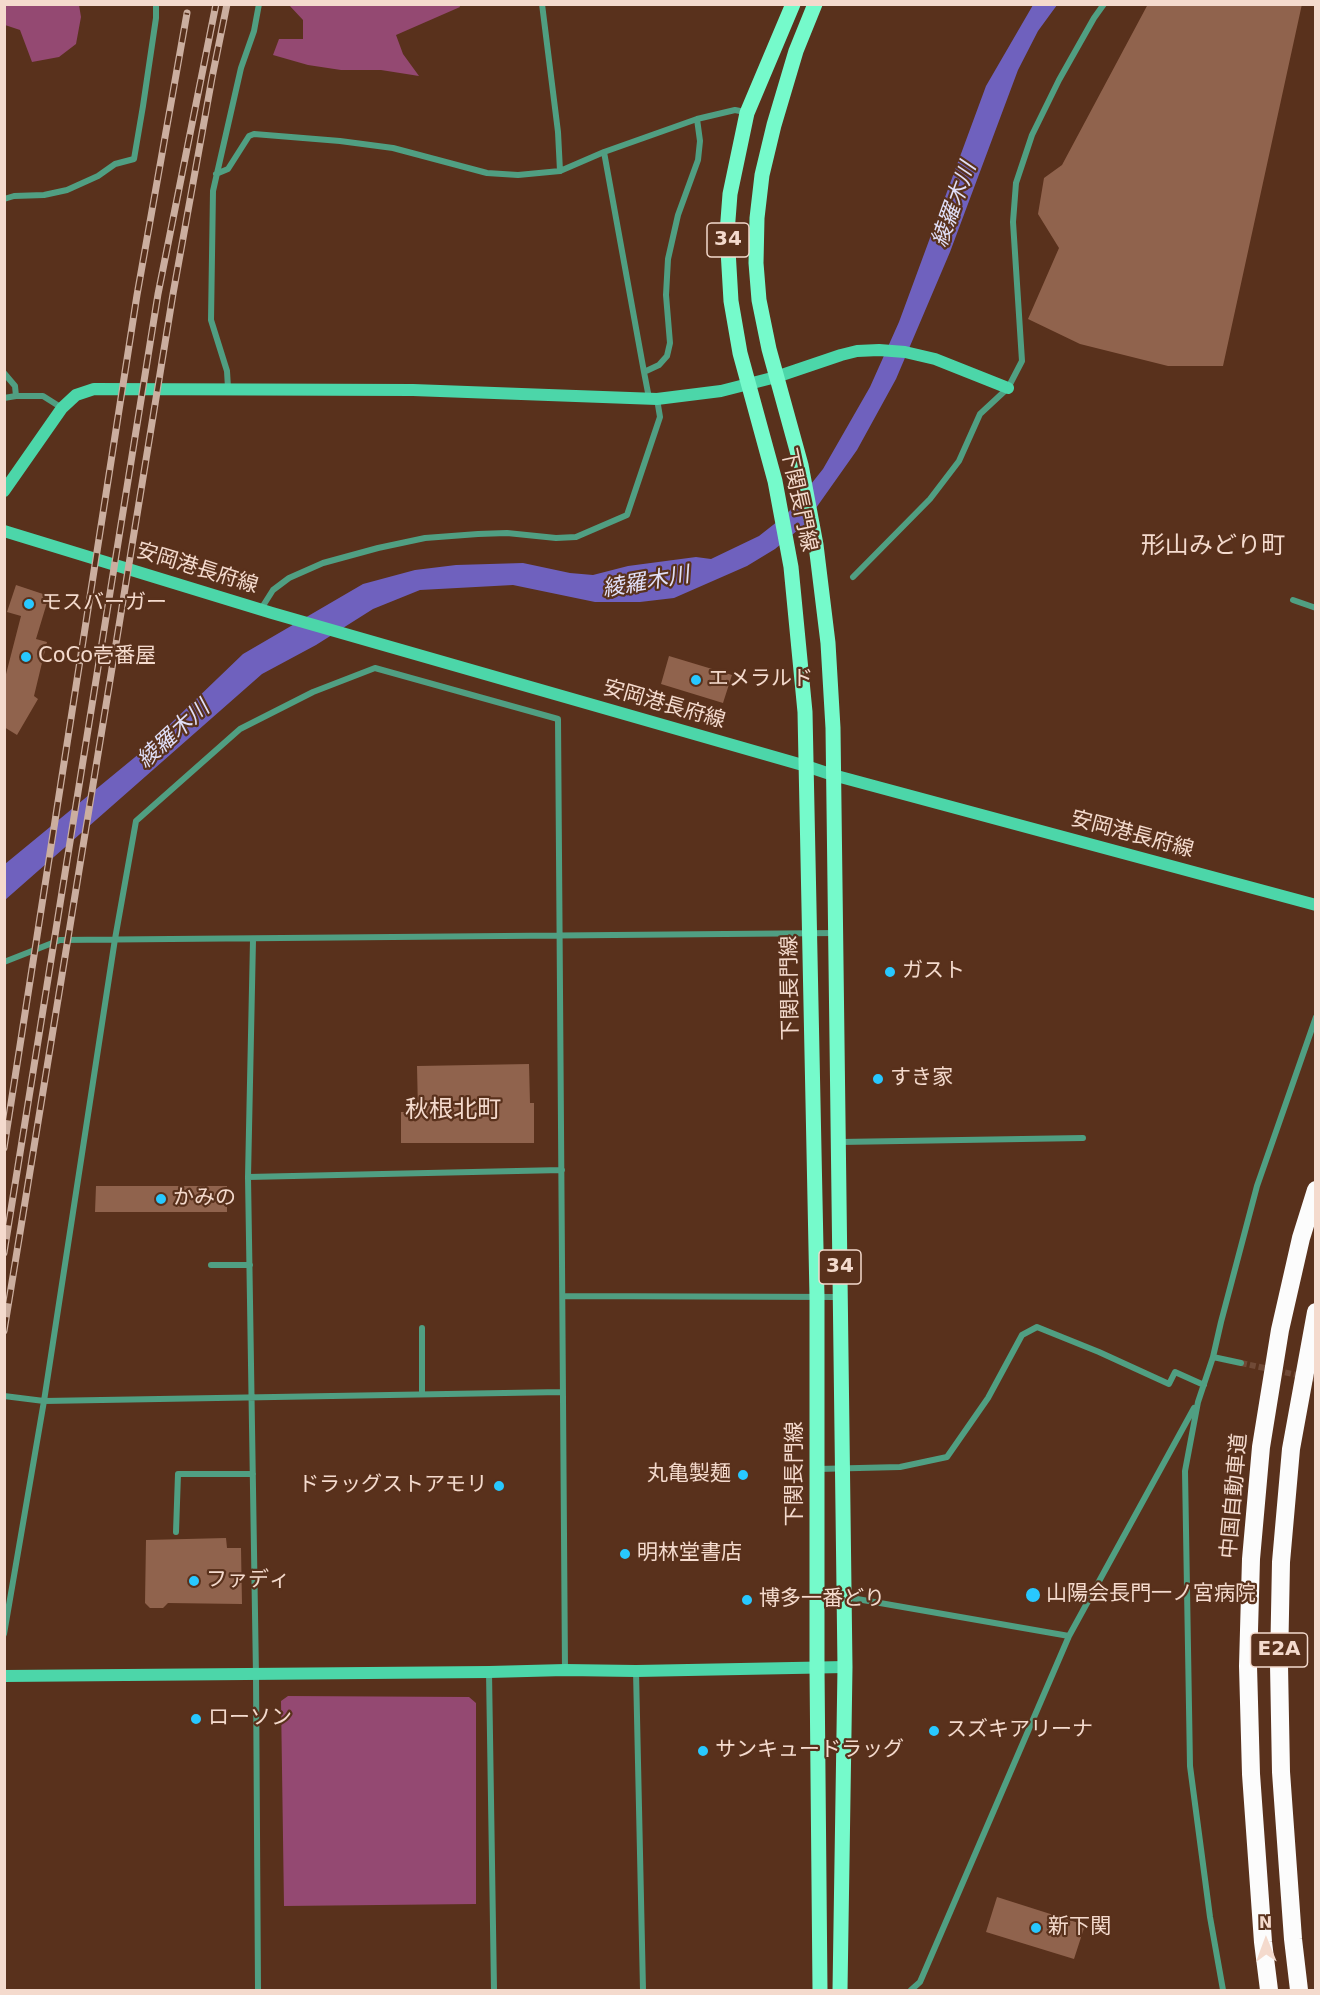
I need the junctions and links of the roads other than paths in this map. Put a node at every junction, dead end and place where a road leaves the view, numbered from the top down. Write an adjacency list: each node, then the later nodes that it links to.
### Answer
1 (156, 4): 12 (street)
2 (259, 4): 11 (street)
3 (542, 4): 10 (street)
4 (793, 4): 7 (main road, 下関長門線 / 34)
5 (815, 4): 15 (main road, 下関長門線 / 34)
6 (1104, 4): 18 (street)
7 (747, 113): 8 (street); 16 (main road, 下関長門線 / 34)
8 (697, 119): 9 (street); 13 (street)
9 (604, 152): 10 (street); 13 (street)
10 (560, 171): 11 (street)
11 (216, 174): 17 (street)
12 (4, 199)
13 (644, 372): 21 (street)
14 (4, 373): 19 (street)
15 (776, 377): 16 (street); 18 (street); 30 (main road, 下関長門線 / 34)
16 (748, 384): 21 (street); 29 (main road, 下関長門線 / 34)
17 (228, 388): 21 (street); 22 (street)
18 (1008, 388): 25 (street)
19 (16, 396): 20 (street); 22 (street)
20 (4, 398)
21 (653, 399): 28 (street)
22 (62, 408): 23 (street)
23 (4, 491)
24 (4, 531): 28 (street, 安岡港長府線)
25 (853, 577)
26 (1293, 600): 27 (street)
27 (1316, 608)
28 (267, 611): 29 (street, 安岡港長府線)
29 (806, 766): 30 (street, 安岡港長府線); 33 (main road, 下関長門線 / 34)
30 (833, 775): 31 (street, 安岡港長府線); 32 (main road, 下関長門線 / 34)
31 (1316, 905)
32 (837, 933): 33 (street); 40 (main road, 下関長門線 / 34)
33 (811, 934): 34 (street); 47 (main road, 下関長門線 / 34)
34 (561, 936): 35 (street); 36 (street); 41 (street)
35 (115, 939): 36 (street); 37 (street); 58 (street)
36 (253, 940): 42 (street)
37 (4, 962)
38 (1316, 1017): 51 (street)
39 (1083, 1138): 40 (street)
40 (840, 1142): 48 (main road, 下関長門線 / 34)
41 (562, 1170): 42 (street); 46 (street)
42 (248, 1177): 45 (street)
43 (1316, 1190): 82 (highway, 中国自動車道 / E2A)
44 (211, 1265): 45 (street)
45 (250, 1265): 57 (street)
46 (564, 1296): 47 (street); 54 (street)
47 (817, 1297): 48 (street); 60 (main road, 下関長門線 / 34)
48 (840, 1297): 61 (main road, 下関長門線 / 34)
49 (1316, 1312): 83 (highway, E2A)
50 (422, 1328): 55 (street)
51 (1213, 1357): 52 (street); 53 (street)
52 (1241, 1363)
53 (1204, 1384): 59 (street); 61 (street)
54 (562, 1392): 55 (street); 70 (street)
55 (422, 1394): 57 (street)
56 (4, 1396): 58 (street)
57 (252, 1396): 58 (street); 62 (street)
58 (44, 1401): 66 (street)
59 (1198, 1402): 67 (street); 81 (street)
60 (817, 1469): 61 (street); 64 (main road, 下関長門線 / 34)
61 (842, 1470): 65 (main road, 下関長門線 / 34)
62 (253, 1474): 63 (street); 73 (street)
63 (176, 1532)
64 (817, 1592): 65 (street); 69 (main road, 下関長門線 / 34)
65 (844, 1596): 67 (street); 68 (main road, 下関長門線 / 34)
66 (4, 1634)
67 (1069, 1636): 80 (street)
68 (844, 1667): 69 (street); 79 (main road, 下関長門線 / 34)
69 (817, 1668): 71 (street); 78 (main road, 下関長門線 / 34)
70 (566, 1670): 71 (street); 72 (street)
71 (636, 1671): 77 (street)
72 (489, 1672): 73 (street); 76 (street)
73 (256, 1675): 74 (street); 75 (street)
74 (4, 1676)
75 (258, 1990)
76 (494, 1990)
77 (643, 1990)
78 (820, 1990)
79 (840, 1990)
80 (911, 1990)
81 (1223, 1990)
82 (1269, 1990)
83 (1299, 1990)

